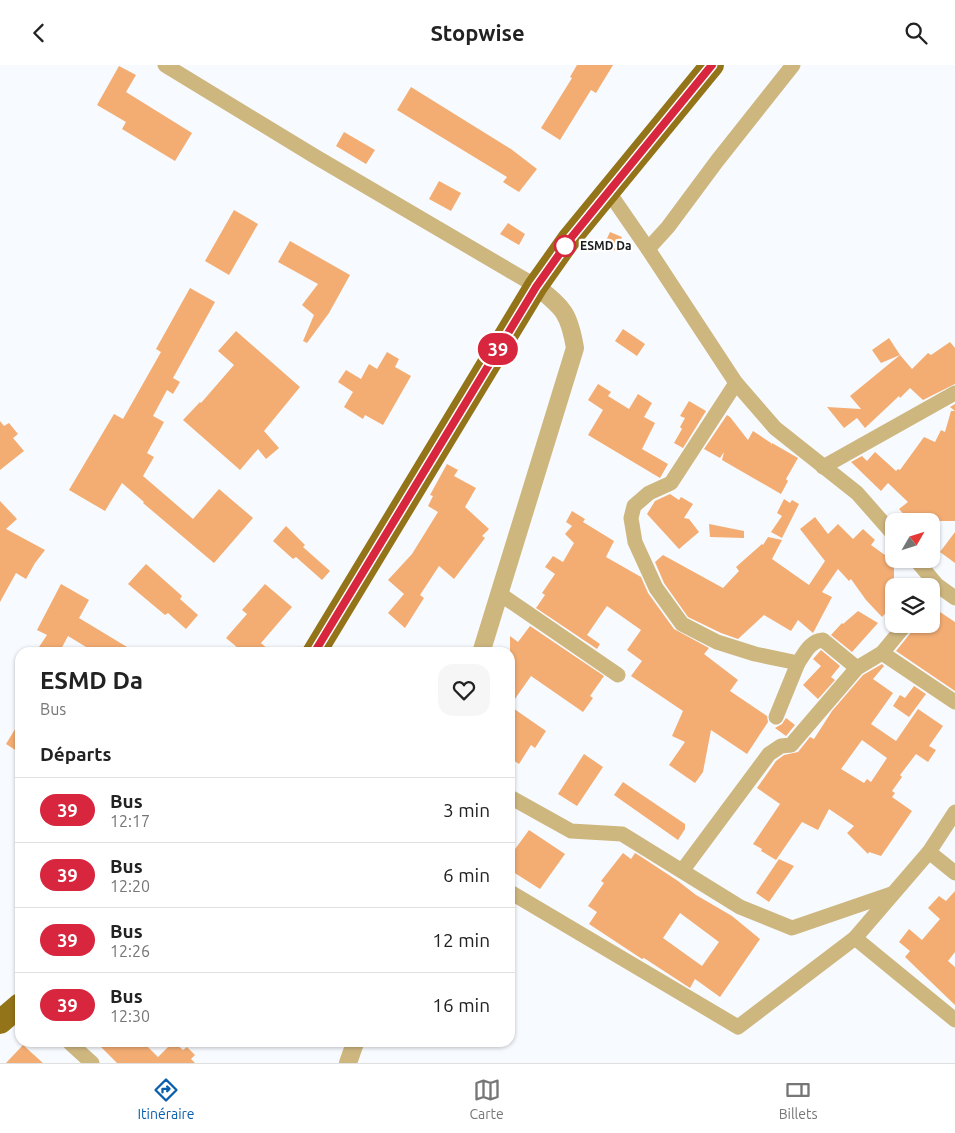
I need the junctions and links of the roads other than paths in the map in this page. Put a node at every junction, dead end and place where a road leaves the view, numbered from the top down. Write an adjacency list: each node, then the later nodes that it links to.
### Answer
1 (165, 65): 6 (street)
2 (712, 65): 4 (highway)
3 (793, 65): 5 (street)
4 (608, 191): 5 (street); 6 (highway)
5 (648, 249): 7 (street)
6 (536, 287): 12 (street); 15 (highway)
7 (736, 383): 9 (street); 18 (street)
8 (955, 393): 9 (street)
9 (823, 467): 10 (street)
10 (885, 525)
11 (940, 592): 13 (street)
12 (500, 594): 16 (street); 20 (street)
13 (955, 598)
14 (899, 633): 17 (street)
15 (318, 647)
16 (483, 647)
17 (882, 653): 19 (street); 21 (street)
18 (798, 663): 19 (street); 22 (street)
19 (857, 668): 26 (street)
20 (618, 675)
21 (955, 702)
22 (776, 717)
23 (515, 800): 26 (street)
24 (955, 812): 25 (street)
25 (929, 852): 27 (street); 28 (street)
26 (682, 871): 28 (street)
27 (955, 873)
28 (893, 893): 30 (street)
29 (515, 895): 30 (street)
30 (855, 938): 32 (street)
31 (15, 1009): 33 (highway)
32 (955, 1020)
33 (0, 1022)
34 (74, 1047): 36 (street)
35 (354, 1047): 37 (street)
36 (92, 1063)
37 (348, 1063)

